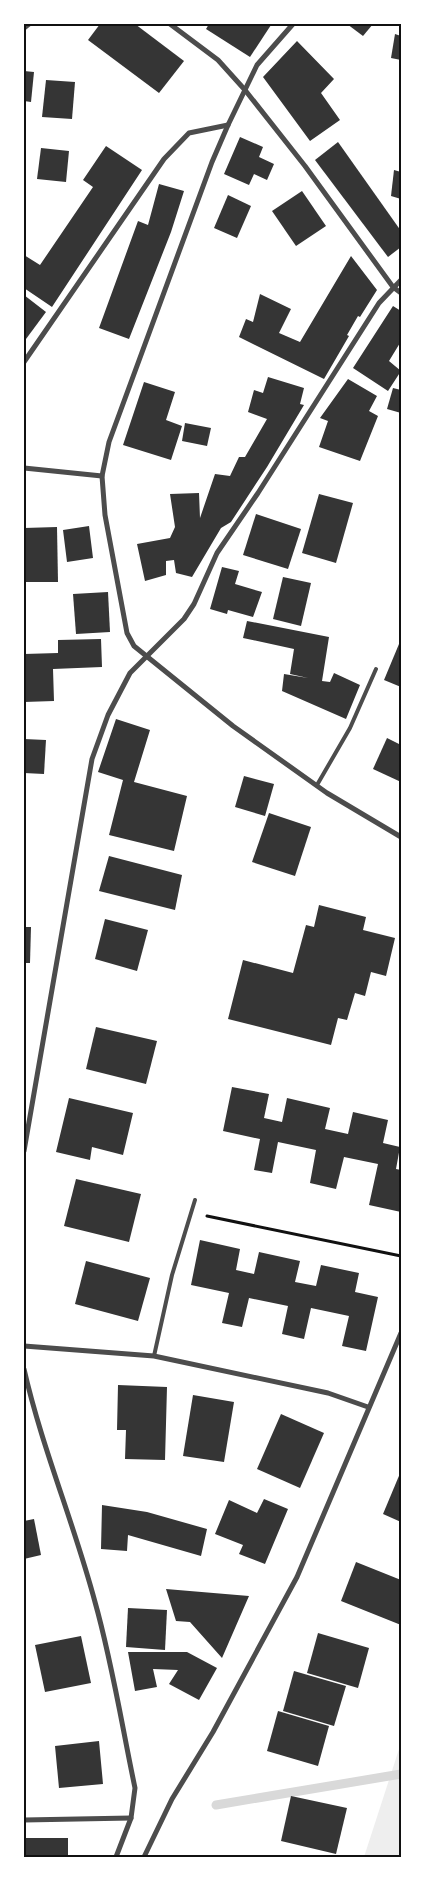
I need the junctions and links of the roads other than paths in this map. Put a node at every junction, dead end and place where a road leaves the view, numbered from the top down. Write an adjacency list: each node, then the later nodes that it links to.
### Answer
1 (29, 24): 4 (street)
2 (170, 24): 5 (street)
3 (293, 24): 5 (street)
4 (24, 28)
5 (245, 90): 6 (street); 8 (street)
6 (228, 125): 10 (street); 12 (street)
7 (401, 280): 8 (street)
8 (393, 287): 9 (street); 13 (street)
9 (401, 292)
10 (24, 362)
11 (24, 468): 12 (street)
12 (102, 476): 13 (street)
13 (145, 655): 15 (street); 17 (street)
14 (376, 669): 15 (lane)
15 (317, 785): 16 (street)
16 (401, 837)
17 (24, 1151)
18 (196, 1200): 21 (lane)
19 (401, 1333): 23 (street)
20 (24, 1346): 21 (street)
21 (154, 1356): 23 (street)
22 (24, 1369): 24 (street)
23 (368, 1407): 27 (street)
24 (131, 1818): 25 (street); 26 (street)
25 (24, 1820)
26 (116, 1857)
27 (144, 1857)

